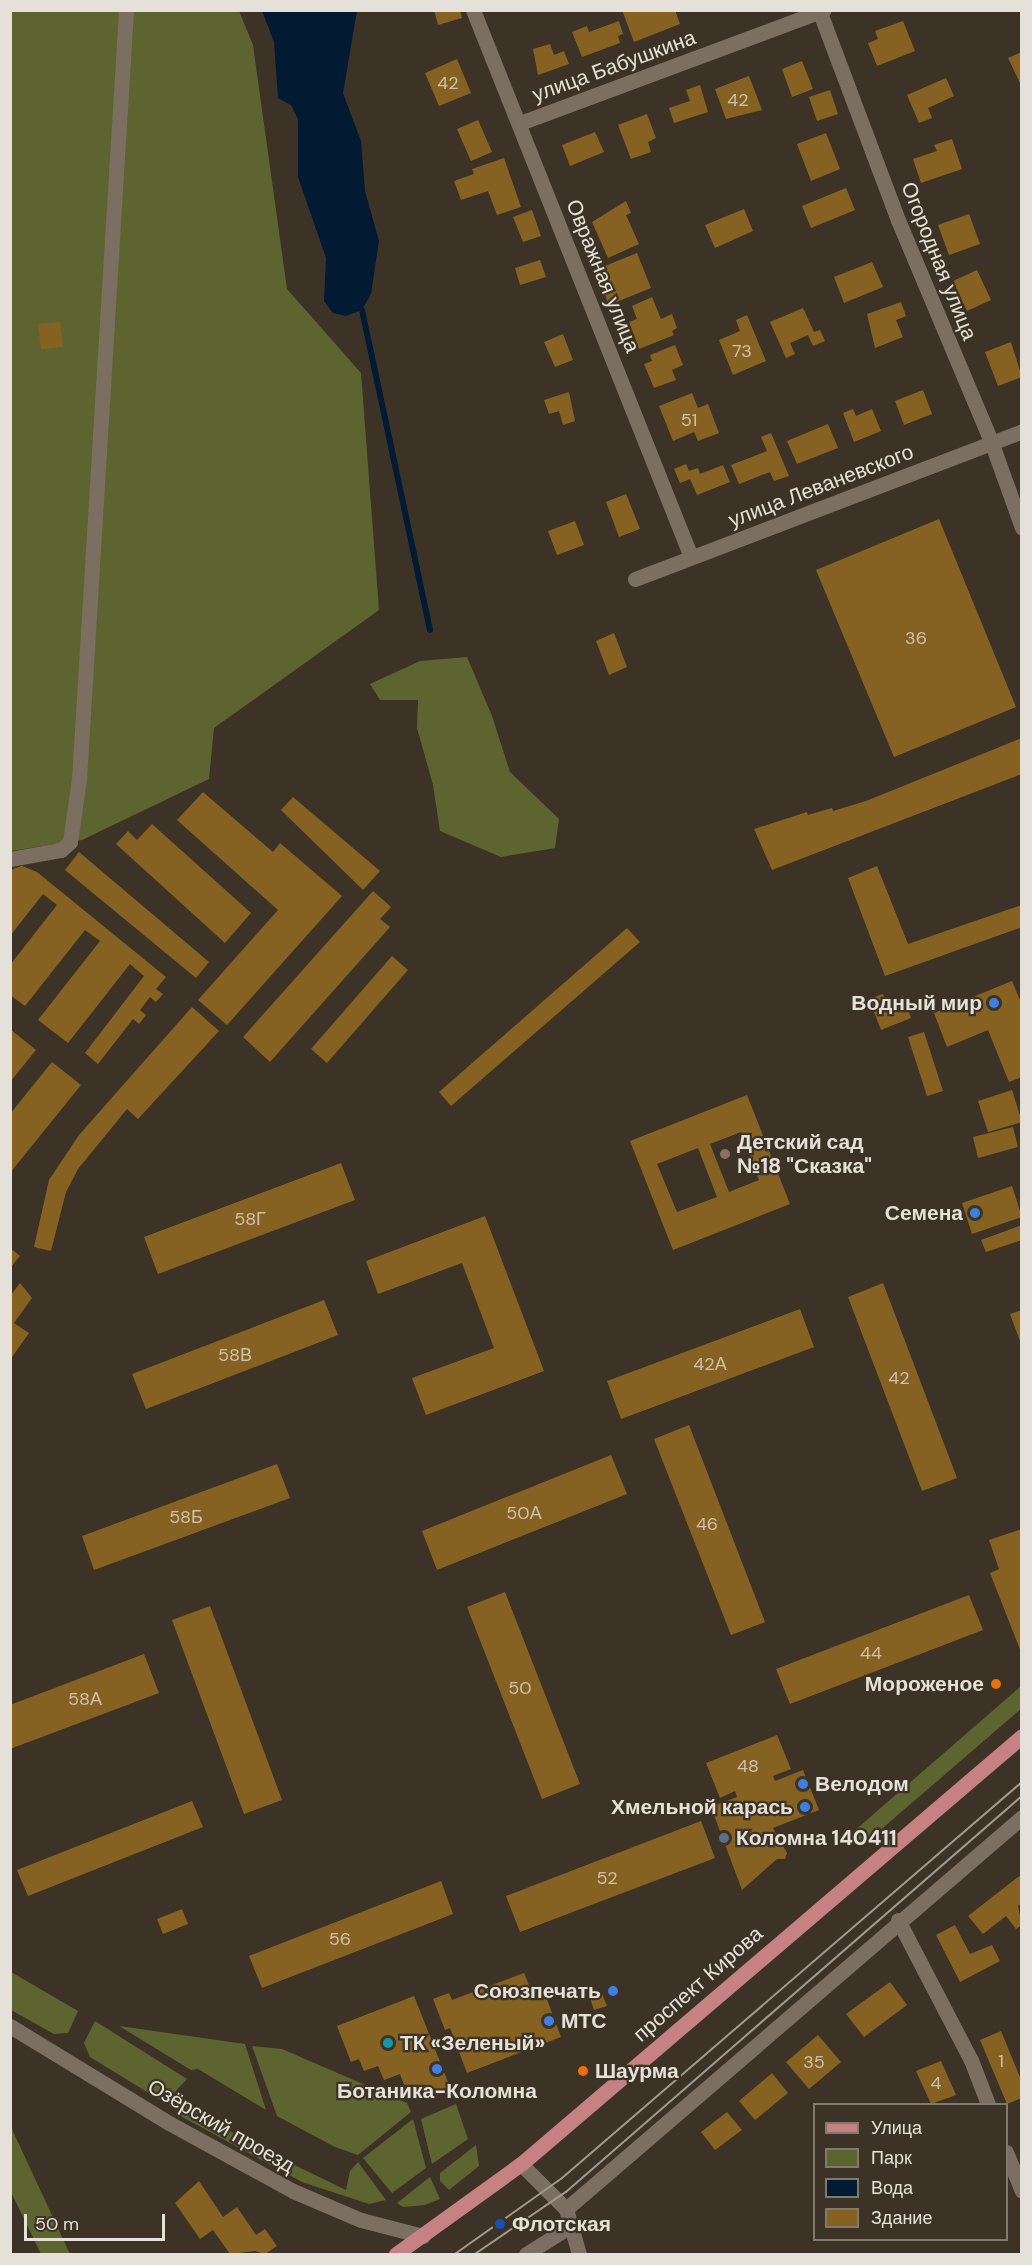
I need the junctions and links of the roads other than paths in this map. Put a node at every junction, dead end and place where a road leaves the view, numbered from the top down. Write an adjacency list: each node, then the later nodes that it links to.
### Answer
1 (126, 10): 10 (street)
2 (473, 10): 4 (street, Овражная улица)
3 (821, 11): 4 (street, улица Бабушкина); 6 (street, Огородная улица)
4 (520, 123): 8 (street, Овражная улица)
5 (1022, 431): 6 (street, улица Леваневского)
6 (992, 444): 7 (street, Огородная улица); 8 (street, улица Леваневского)
7 (1022, 528)
8 (692, 557): 9 (street, улица Леваневского)
9 (635, 579)
10 (10, 859)
11 (1022, 1736): 17 (main road, проспект Кирова)
12 (1022, 1817): 13 (street)
13 (898, 1920): 15 (street); 19 (street)
14 (10, 2026): 21 (street, Озёрский проезд)
15 (988, 2103)
16 (1008, 2157): 18 (street)
17 (521, 2164): 19 (street); 21 (main road, проспект Кирова)
18 (1022, 2191)
19 (566, 2209): 20 (street)
20 (572, 2225): 23 (street); 24 (street)
21 (423, 2236): 22 (main road, проспект Кирова)
22 (396, 2254)
23 (526, 2254)
24 (579, 2254)

